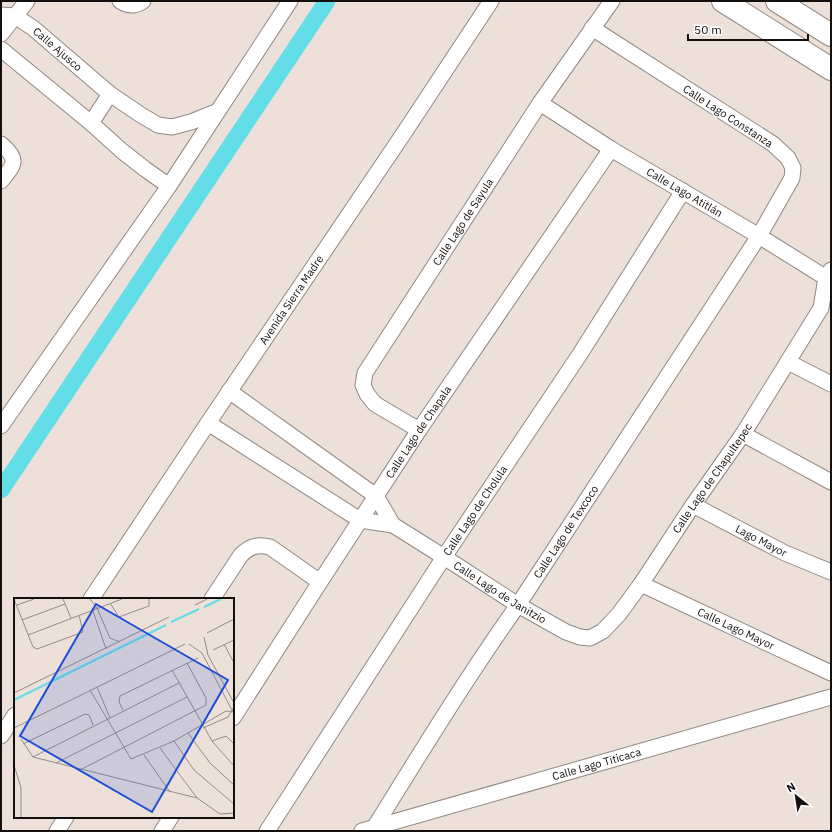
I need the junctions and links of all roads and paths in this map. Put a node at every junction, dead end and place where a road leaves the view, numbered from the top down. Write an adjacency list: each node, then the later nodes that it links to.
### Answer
1 (27, 1): 9 (street)
2 (120, 1): 3 (street)
3 (143, 1)
4 (290, 1): 17 (street)
5 (491, 1): 29 (street, Avenida Sierra Madre)
6 (612, 1): 10 (street, Calle Lago de Sayula)
7 (723, 1): 14 (street)
8 (777, 1): 12 (street)
9 (8, 16): 11 (street); 15 (street, Calle Ajusco)
10 (592, 28): 16 (street, Calle Lago de Sayula); 24 (street, Calle Lago Constanza)
11 (1, 34)
12 (831, 34)
13 (1, 49): 18 (street)
14 (831, 68)
15 (110, 94): 17 (street, Calle Ajusco); 18 (street)
16 (540, 103): 20 (street, Calle Lago Atitlán); 32 (street, Calle Lago de Sayula)
17 (216, 112): 22 (street)
18 (91, 123): 22 (street)
19 (1, 144): 21 (street)
20 (611, 149): 23 (street, Calle Lago Atitlán); 32 (street, Calle Lago de Chapala)
21 (1, 181)
22 (169, 186): 31 (street)
23 (683, 191): 24 (street, Calle Lago Atitlán); 39 (street, Calle Lago de Cholula)
24 (759, 236): 25 (street, Calle Lago Atitlán); 45 (street, Calle Lago de Texcoco)
25 (829, 276): 26 (street, Calle Lago de Chapultepec)
26 (826, 306): 27 (street, Calle Lago de Chapultepec)
27 (788, 362): 28 (street); 33 (street, Calle Lago de Chapultepec)
28 (831, 384)
29 (229, 391): 30 (street, Avenida Sierra Madre); 35 (street, Calle Lago de Janitzio)
30 (208, 423): 37 (street, Calle Lago de Janitzio); 43 (street, Avenida Sierra Madre)
31 (1, 426)
32 (419, 430): 35 (street, Calle Lago de Chapala)
33 (743, 434): 34 (street); 36 (street, Calle Lago de Chapultepec)
34 (831, 482)
35 (376, 496): 37 (street, Calle Lago de Chapala); 38 (street, Calle Lago de Janitzio)
36 (693, 505): 40 (street, Lago Mayor); 42 (street, Calle Lago de Chapultepec)
37 (360, 520): 38 (street, Calle Lago de Janitzio); 41 (street, Calle Lago de Chapala)
38 (393, 525): 39 (street, Calle Lago de Janitzio)
39 (444, 557): 45 (street, Calle Lago de Janitzio); 57 (street, Calle Lago de Cholula)
40 (831, 572)
41 (320, 582): 44 (street); 50 (street, Calle Lago de Chapala)
42 (641, 584): 46 (street, Calle Lago de Chapultepec); 47 (street, Calle Lago Mayor)
43 (93, 598)
44 (213, 598)
45 (518, 605): 46 (street, Calle Lago de Janitzio); 54 (street, Calle Lago de Texcoco)
46 (590, 638)
47 (831, 672)
48 (831, 697): 54 (street, Calle Lago Titicaca)
49 (14, 716): 51 (street)
50 (234, 716)
51 (1, 736)
52 (65, 818): 55 (street)
53 (169, 818): 56 (street)
54 (368, 829)
55 (57, 831)
56 (162, 831)
57 (267, 831)

